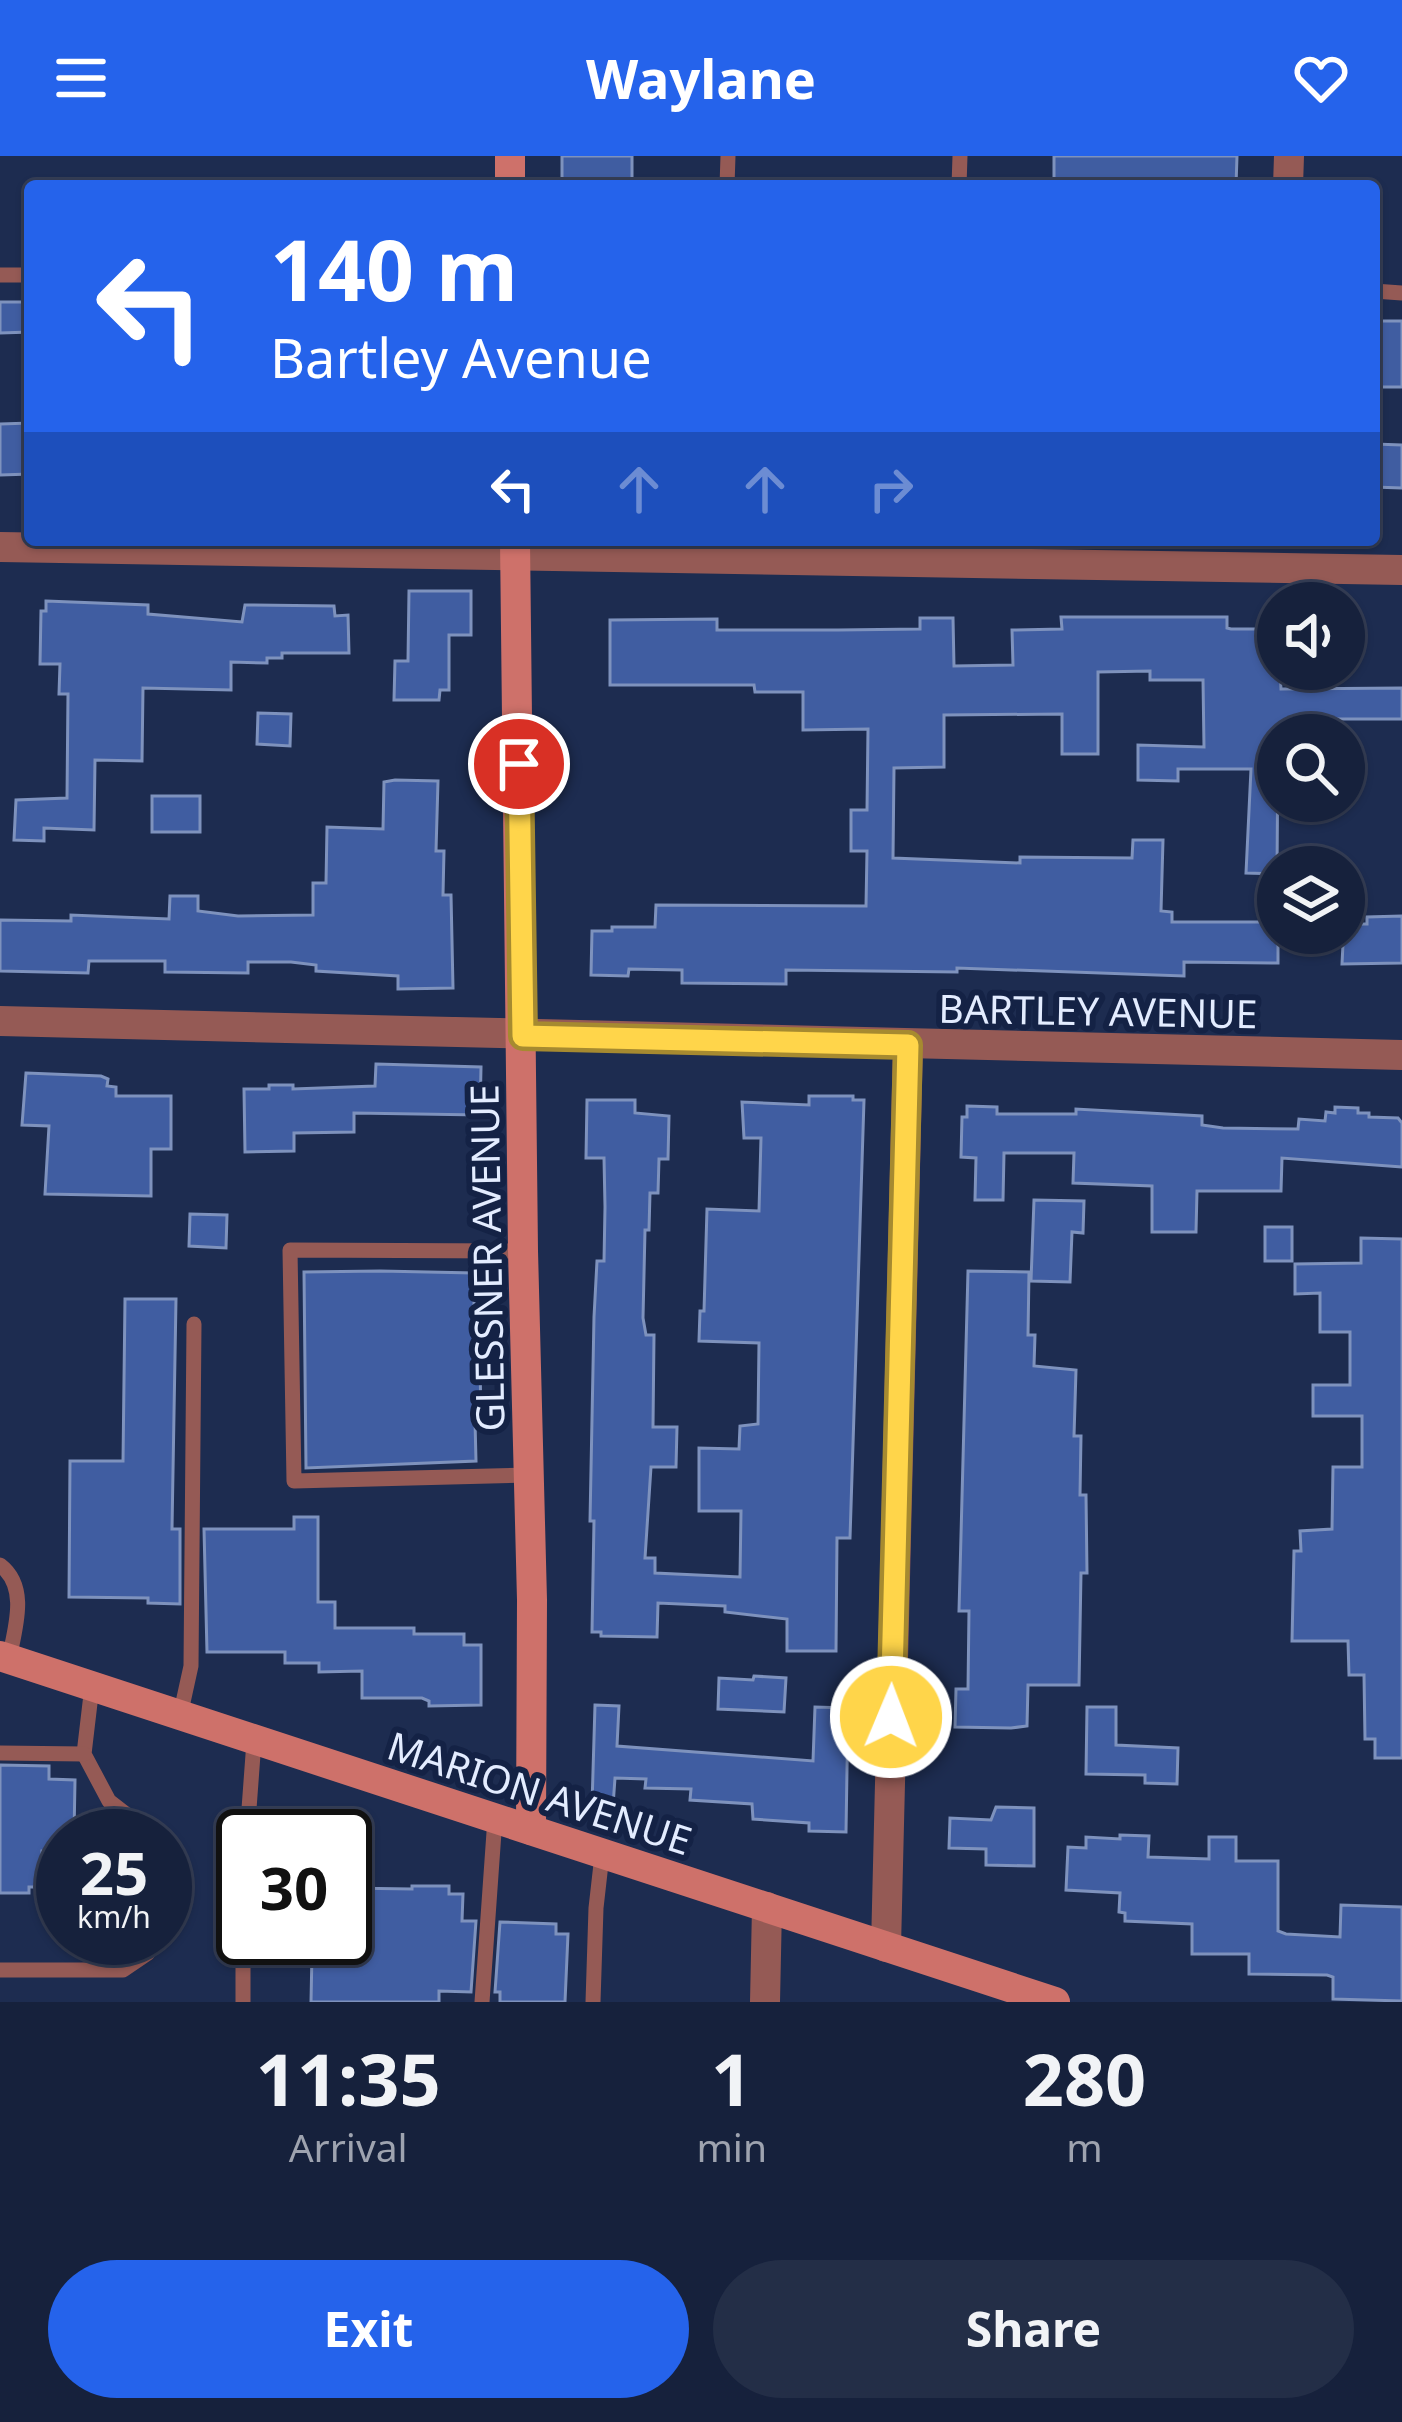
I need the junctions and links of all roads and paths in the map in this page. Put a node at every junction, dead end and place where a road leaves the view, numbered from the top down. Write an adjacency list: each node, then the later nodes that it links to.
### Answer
1 (0, 547): 2 (street)
2 (516, 547): 3 (street); 6 (street, GLESSNER AVENUE)
3 (1279, 553): 4 (street)
4 (1402, 570)
5 (0, 1021): 6 (street, BARTLEY AVENUE)
6 (523, 1036): 7 (street, BARTLEY AVENUE); 9 (street, GLESSNER AVENUE)
7 (908, 1045): 8 (street, BARTLEY AVENUE); 25 (street)
8 (1402, 1055)
9 (523, 1251): 11 (street, GLESSNER AVENUE); 11 (lane)
10 (194, 1324): 15 (lane)
11 (528, 1474): 22 (street, GLESSNER AVENUE)
12 (0, 1565): 13 (lane)
13 (4, 1658): 14 (street, MARION AVENUE)
14 (92, 1686): 15 (street, MARION AVENUE); 18 (lane)
15 (180, 1716): 16 (street, MARION AVENUE)
16 (254, 1741): 20 (lane); 21 (street, MARION AVENUE)
17 (0, 1753): 18 (lane)
18 (84, 1754): 19 (lane)
19 (119, 1809)
20 (249, 1809)
21 (495, 1818): 22 (street, MARION AVENUE); 30 (lane)
22 (531, 1831): 23 (street, MARION AVENUE)
23 (602, 1855): 24 (street, MARION AVENUE); 31 (lane)
24 (767, 1907): 25 (street, MARION AVENUE); 32 (street)
25 (886, 1947): 33 (street, MARION AVENUE)
26 (130, 1965): 28 (lane)
27 (243, 1965): 29 (lane)
28 (0, 1970)
29 (243, 2002)
30 (482, 2002)
31 (593, 2002)
32 (765, 2002)
33 (1055, 2002)

